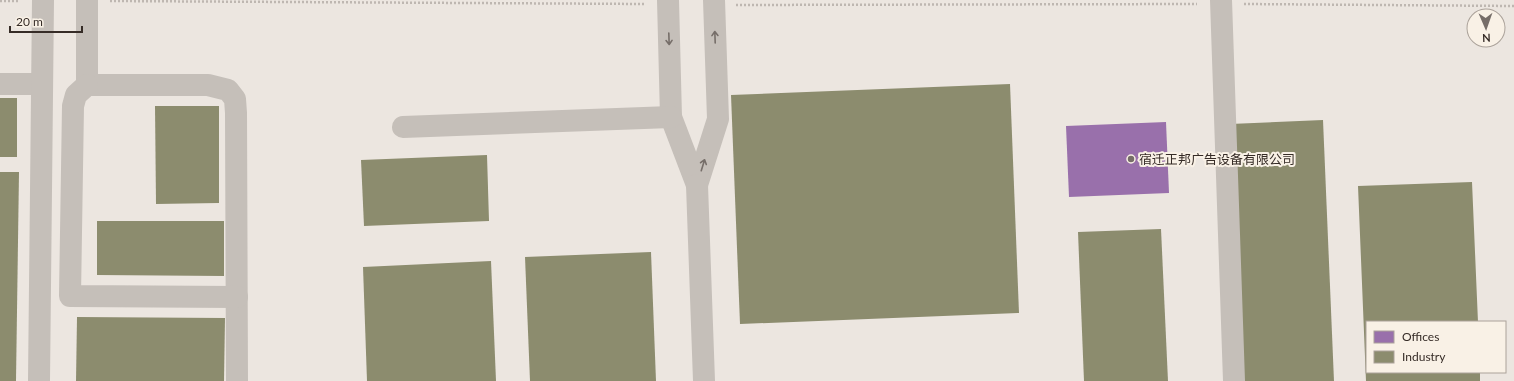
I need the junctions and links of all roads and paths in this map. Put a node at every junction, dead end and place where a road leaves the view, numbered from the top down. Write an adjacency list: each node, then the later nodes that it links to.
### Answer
1 (0, 1): 2 (path)
2 (43, 1): 9 (lane)
3 (87, 1): 4 (path); 10 (lane)
4 (668, 2): 11 (lane, one-way to 11)
5 (714, 2): 6 (path); 13 (lane, one-way to 5)
6 (1221, 2): 7 (path); 18 (lane)
7 (1514, 6)
8 (0, 84): 9 (lane)
9 (42, 84): 15 (lane)
10 (87, 85): 14 (lane); 14 (lane)
11 (671, 117): 12 (lane); 13 (lane)
12 (404, 127)
13 (697, 185): 17 (lane)
14 (237, 297): 16 (lane)
15 (40, 381)
16 (237, 381)
17 (704, 381)
18 (1234, 381)

